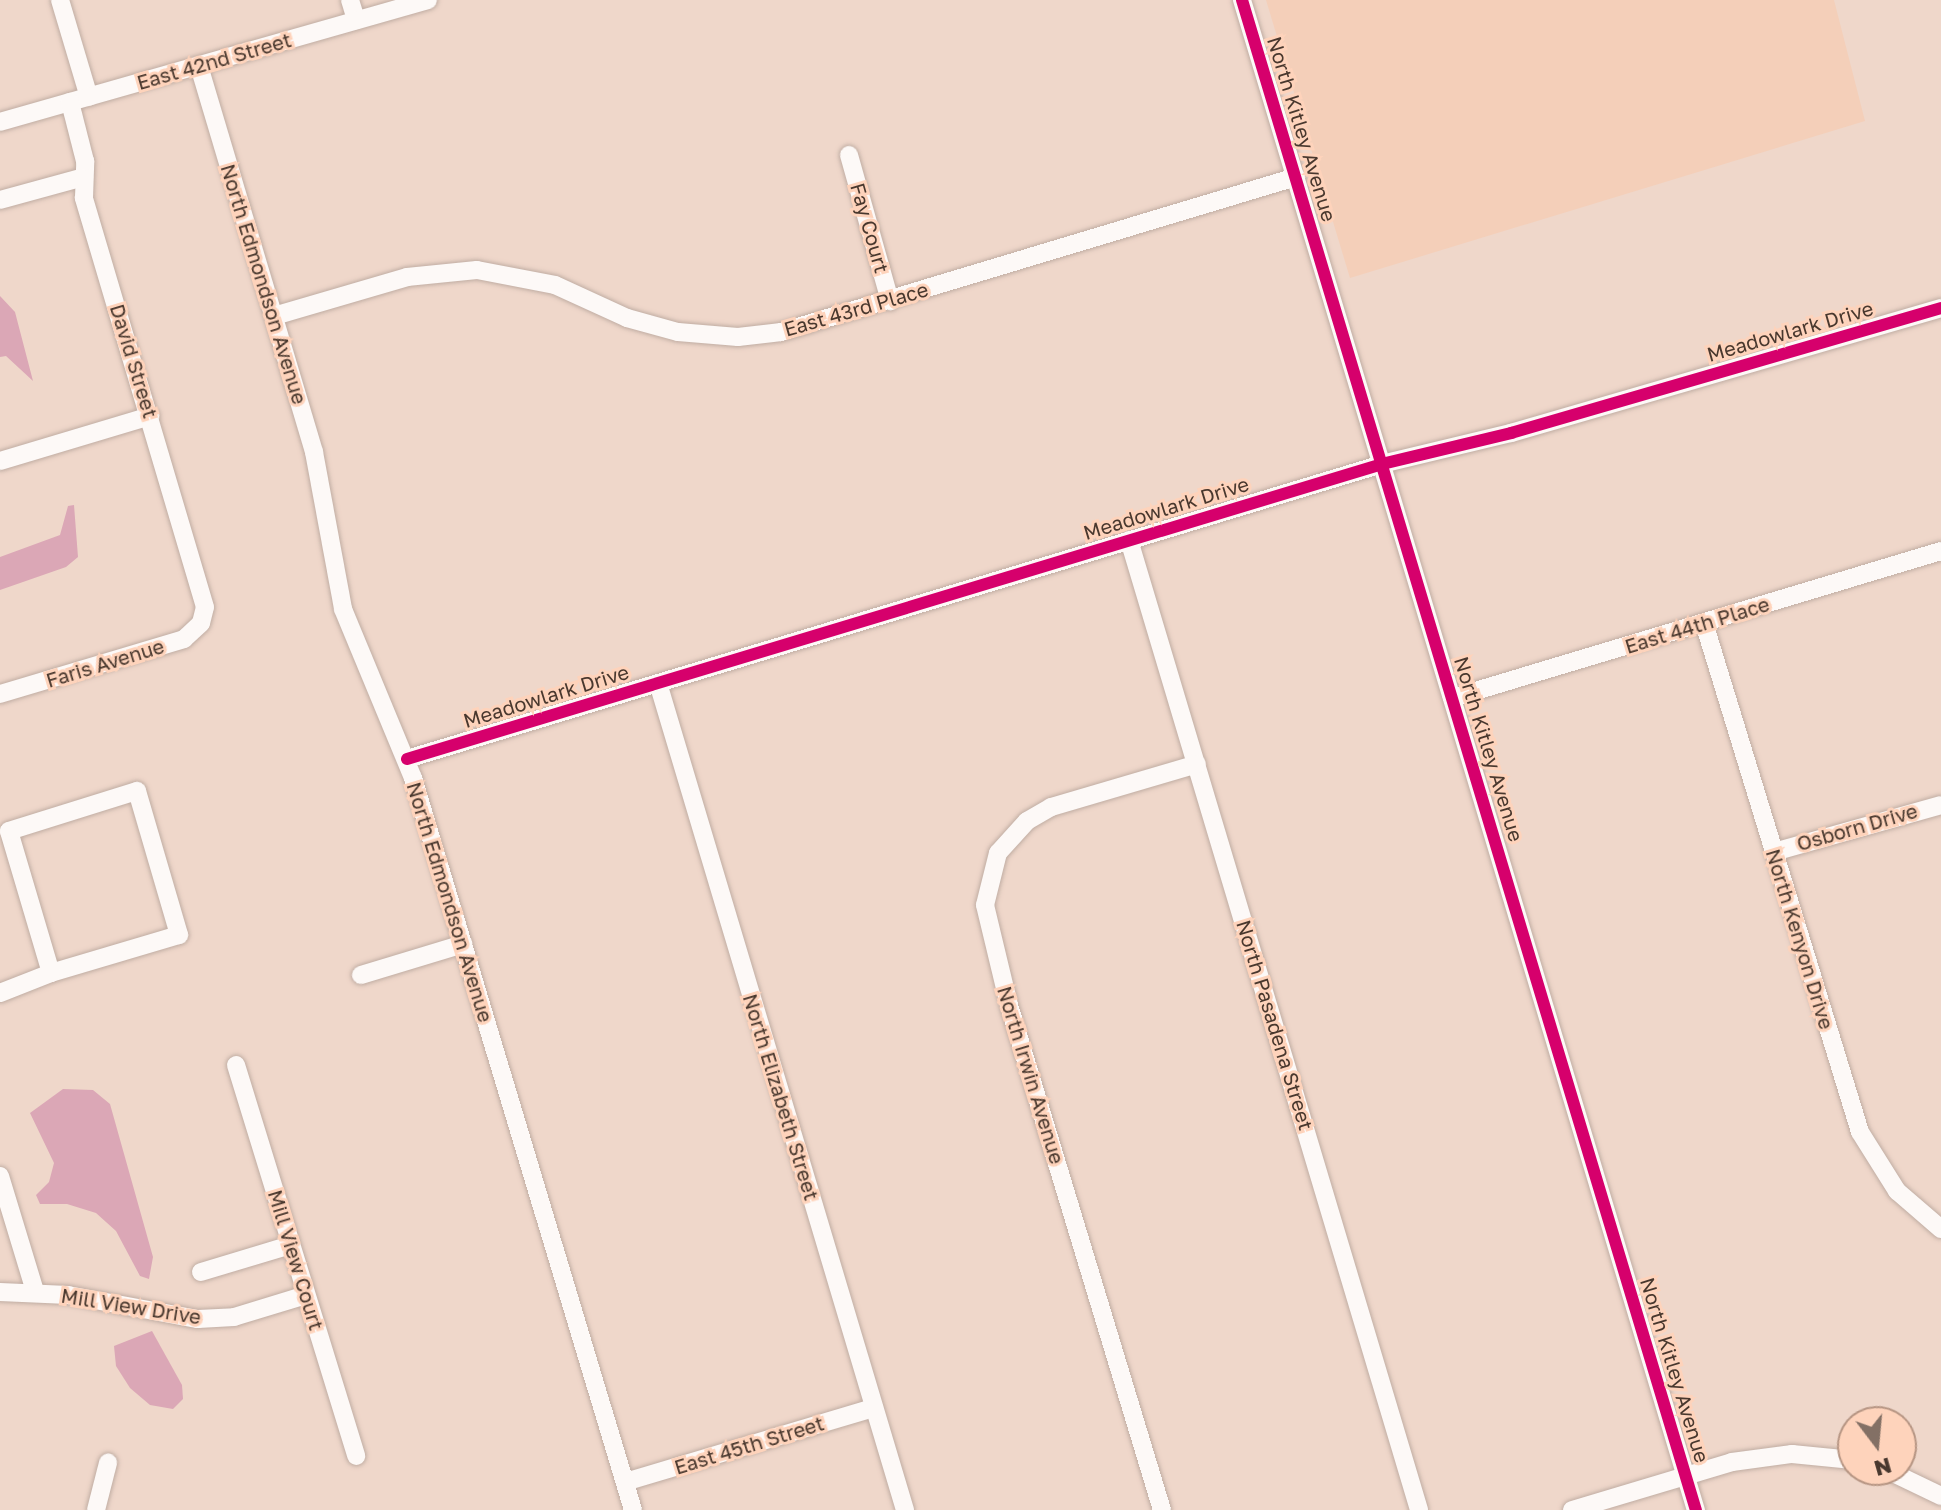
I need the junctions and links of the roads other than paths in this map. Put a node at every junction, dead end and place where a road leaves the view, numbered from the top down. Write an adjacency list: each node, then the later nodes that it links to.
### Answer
1 (60, 0): 7 (street)
2 (350, 0): 5 (street)
3 (428, 0): 5 (street, East 42nd Street)
4 (1242, 0): 12 (street, North Kitley Avenue)
5 (356, 20): 6 (street, East 42nd Street)
6 (199, 66): 7 (street, East 42nd Street); 16 (street, North Edmondson Avenue)
7 (89, 97): 8 (street, East 42nd Street)
8 (70, 102): 9 (street, East 42nd Street); 11 (street, David Street)
9 (0, 122)
10 (849, 155): 14 (street, Fay Court)
11 (84, 177): 13 (street); 17 (street, David Street)
12 (1296, 177): 14 (street, East 43rd Place); 19 (street, North Kitley Avenue)
13 (0, 200)
14 (890, 301): 16 (street, East 43rd Place)
15 (1941, 308): 19 (street, Meadowlark Drive)
16 (274, 316): 27 (street, North Edmondson Avenue)
17 (150, 416): 18 (street); 22 (street, David Street)
18 (0, 461)
19 (1382, 464): 20 (street, Meadowlark Drive); 26 (street, North Kitley Avenue)
20 (1129, 540): 24 (street, Meadowlark Drive); 28 (street, North Pasadena Street)
21 (1941, 551): 23 (street, East 44th Place)
22 (202, 619): 25 (street, Faris Avenue)
23 (1704, 623): 26 (street, East 44th Place); 30 (street, North Kenyon Drive)
24 (658, 683): 27 (street, Meadowlark Drive); 43 (street, North Elizabeth Street)
25 (0, 694)
26 (1452, 698): 47 (street, North Kitley Avenue)
27 (407, 759): 31 (street, North Edmondson Avenue)
28 (1197, 764): 54 (street, North Irwin Avenue); 55 (street, North Pasadena Street)
29 (1941, 805): 30 (street, Osborn Drive)
30 (1774, 852): 37 (street, North Kenyon Drive)
31 (463, 944): 33 (street); 48 (street, North Edmondson Avenue)
32 (51, 973): 32 (street); 34 (street)
33 (361, 975)
34 (0, 992)
35 (236, 1065): 38 (street, Mill View Court)
36 (0, 1176): 40 (street)
37 (1941, 1229)
38 (291, 1245): 39 (street); 42 (street, Mill View Court)
39 (201, 1272)
40 (35, 1291): 41 (street, Mill View Drive); 42 (street, Mill View Drive)
41 (0, 1292)
42 (306, 1295): 44 (street, Mill View Court)
43 (874, 1408): 48 (street, East 45th Street); 53 (street, North Elizabeth Street)
44 (356, 1456)
45 (1837, 1458): 47 (street)
46 (108, 1463): 51 (street)
47 (1686, 1476): 56 (street); 57 (street, North Kitley Avenue)
48 (625, 1482): 52 (street, North Edmondson Avenue)
49 (1917, 1484): 50 (street)
50 (1941, 1496)
51 (99, 1509)
52 (633, 1510)
53 (905, 1510)
54 (1162, 1510)
55 (1419, 1510)
56 (1572, 1510)
57 (1696, 1510)

